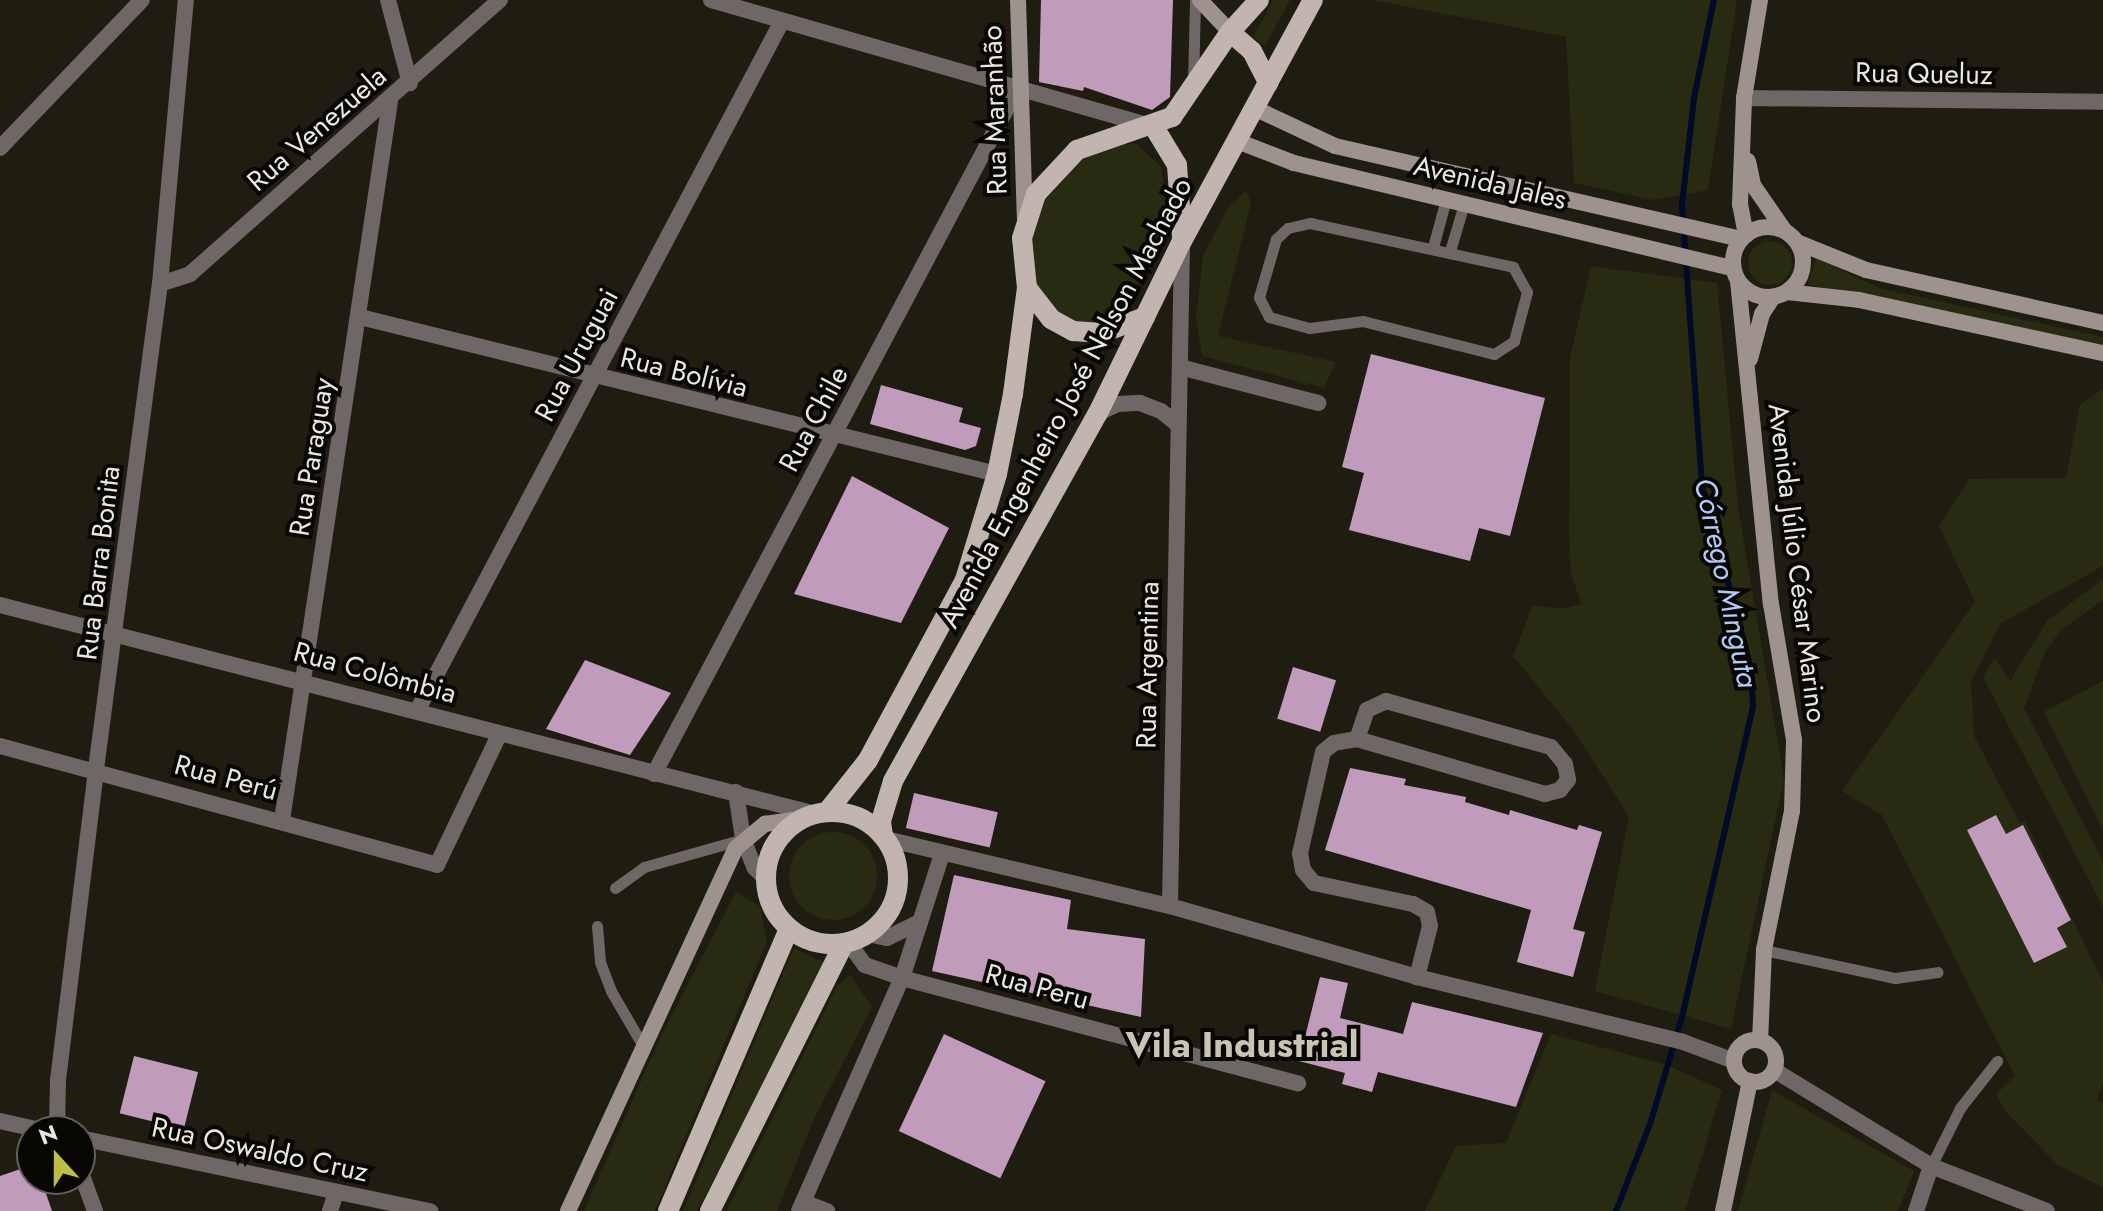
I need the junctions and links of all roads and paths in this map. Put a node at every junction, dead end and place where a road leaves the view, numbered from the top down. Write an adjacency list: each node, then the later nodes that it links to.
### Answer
1 (142, 0): 24 (street)
2 (186, 0): 35 (street, Rua Barra Bonita)
3 (388, 0): 13 (street)
4 (500, 0): 13 (street, Rua Venezuela)
5 (711, 0): 11 (street)
6 (1018, 0): 15 (street, Rua Maranhão)
7 (1198, 0): 12 (street); 16 (lane)
8 (1259, 0): 12 (main road)
9 (1313, 0): 14 (main road, Avenida Engenheiro José Nelson Machado)
10 (1760, 0): 17 (street)
11 (781, 23): 15 (street); 44 (street, Rua Uruguai)
12 (1230, 32): 14 (main road); 16 (main road)
13 (410, 83): 18 (street, Rua Venezuela)
14 (1268, 83): 20 (main road, Avenida Engenheiro José Nelson Machado)
15 (1018, 87): 21 (street); 27 (street, Rua Maranhão); 48 (street, Rua Chile)
16 (1193, 92): 21 (main road)
17 (1744, 98): 19 (street, Rua Queluz); 23 (street)
18 (390, 102): 35 (street, Rua Venezuela); 38 (street, Rua Paraguay)
19 (2103, 102)
20 (1254, 108): 22 (main road, Avenida Engenheiro José Nelson Machado); 29 (street, Avenida Jales)
21 (1154, 127): 27 (main road); 30 (main road)
22 (1237, 141): 25 (street, Avenida Jales); 30 (main road, Avenida Engenheiro José Nelson Machado)
23 (1743, 141): 28 (street); 29 (street)
24 (0, 148)
25 (1446, 199): 26 (street, Avenida Jales); 32 (lane)
26 (1464, 204): 33 (lane); 34 (street, Avenida Jales)
27 (1025, 219): 36 (main road, Avenida Engenheiro José Nelson Machado)
28 (1784, 230): 29 (street); 31 (street)
29 (1744, 237): 34 (street)
30 (1182, 241): 39 (main road, Avenida Engenheiro José Nelson Machado); 42 (street, Rua Argentina)
31 (1799, 243): 37 (street); 40 (street)
32 (1433, 247): 33 (lane); 33 (lane)
33 (1450, 251)
34 (1736, 274): 37 (street); 43 (street, Avenida Júlio César Marino)
35 (160, 284): 51 (street, Rua Barra Bonita)
36 (1027, 288): 39 (main road); 49 (main road, Avenida Engenheiro José Nelson Machado)
37 (1780, 294): 41 (street); 43 (street, Avenida Júlio César Marino)
38 (360, 317): 44 (street, Rua Bolívia); 52 (street, Rua Paraguay)
39 (1145, 317): 46 (main road, Avenida Engenheiro José Nelson Machado)
40 (2103, 323)
41 (2103, 353)
42 (1180, 367): 45 (street); 47 (street, Rua Argentina)
43 (1747, 376): 72 (street, Avenida Júlio César Marino)
44 (594, 377): 48 (street, Rua Bolívia); 53 (street, Rua Uruguai)
45 (1318, 403)
46 (1098, 413): 47 (street); 62 (main road, Avenida Engenheiro José Nelson Machado)
47 (1178, 425): 67 (street, Rua Argentina)
48 (834, 437): 49 (street, Rua Bolívia); 58 (street, Rua Chile)
49 (997, 474): 60 (main road, Avenida Engenheiro José Nelson Machado)
50 (0, 605): 51 (street, Rua Colômbia)
51 (117, 634): 52 (street, Rua Colômbia); 57 (street, Rua Barra Bonita)
52 (305, 681): 53 (street, Rua Colômbia); 61 (street, Rua Paraguay)
53 (417, 711): 54 (street, Rua Colômbia)
54 (499, 735): 58 (street, Rua Colômbia); 61 (street, Rua Perú)
55 (1357, 739): 55 (street); 74 (street)
56 (0, 746): 57 (street, Rua Perú)
57 (96, 769): 61 (street, Rua Perú); 83 (street, Rua Barra Bonita)
58 (654, 774): 59 (street, Rua Colômbia)
59 (736, 792): 60 (street, Rua Colômbia); 63 (street)
60 (816, 815): 62 (main road); 63 (street); 65 (main road)
61 (282, 820)
62 (885, 838): 64 (street); 71 (main road)
63 (743, 839): 65 (street); 66 (lane); 77 (street)
64 (942, 854): 67 (street); 68 (street)
65 (766, 879): 70 (main road)
66 (615, 888)
67 (1170, 906): 74 (street)
68 (920, 922): 71 (street); 75 (street)
69 (597, 926): 77 (lane)
70 (789, 929): 71 (main road); 91 (main road)
71 (853, 940): 75 (street, Rua Peru); 92 (main road)
72 (1764, 950): 73 (lane); 76 (street, Avenida Júlio César Marino)
73 (1938, 972)
74 (1417, 977): 78 (street)
75 (902, 978): 82 (street, Rua Peru); 87 (street)
76 (1760, 1040): 78 (street); 80 (street)
77 (643, 1046): 90 (street)
78 (1734, 1061): 81 (street)
79 (1997, 1061): 85 (lane)
80 (1774, 1070): 81 (street); 85 (street)
81 (1750, 1081): 94 (street)
82 (1298, 1083)
83 (57, 1115)
84 (96, 1141): 86 (street, Rua Oswaldo Cruz)
85 (1931, 1166): 95 (street); 96 (street)
86 (336, 1193): 88 (street); 89 (street, Rua Oswaldo Cruz)
87 (801, 1206): 93 (street)
88 (330, 1211)
89 (430, 1211)
90 (568, 1211)
91 (668, 1211)
92 (710, 1211)
93 (827, 1211)
94 (1723, 1211)
95 (1916, 1211)
96 (2047, 1211)

